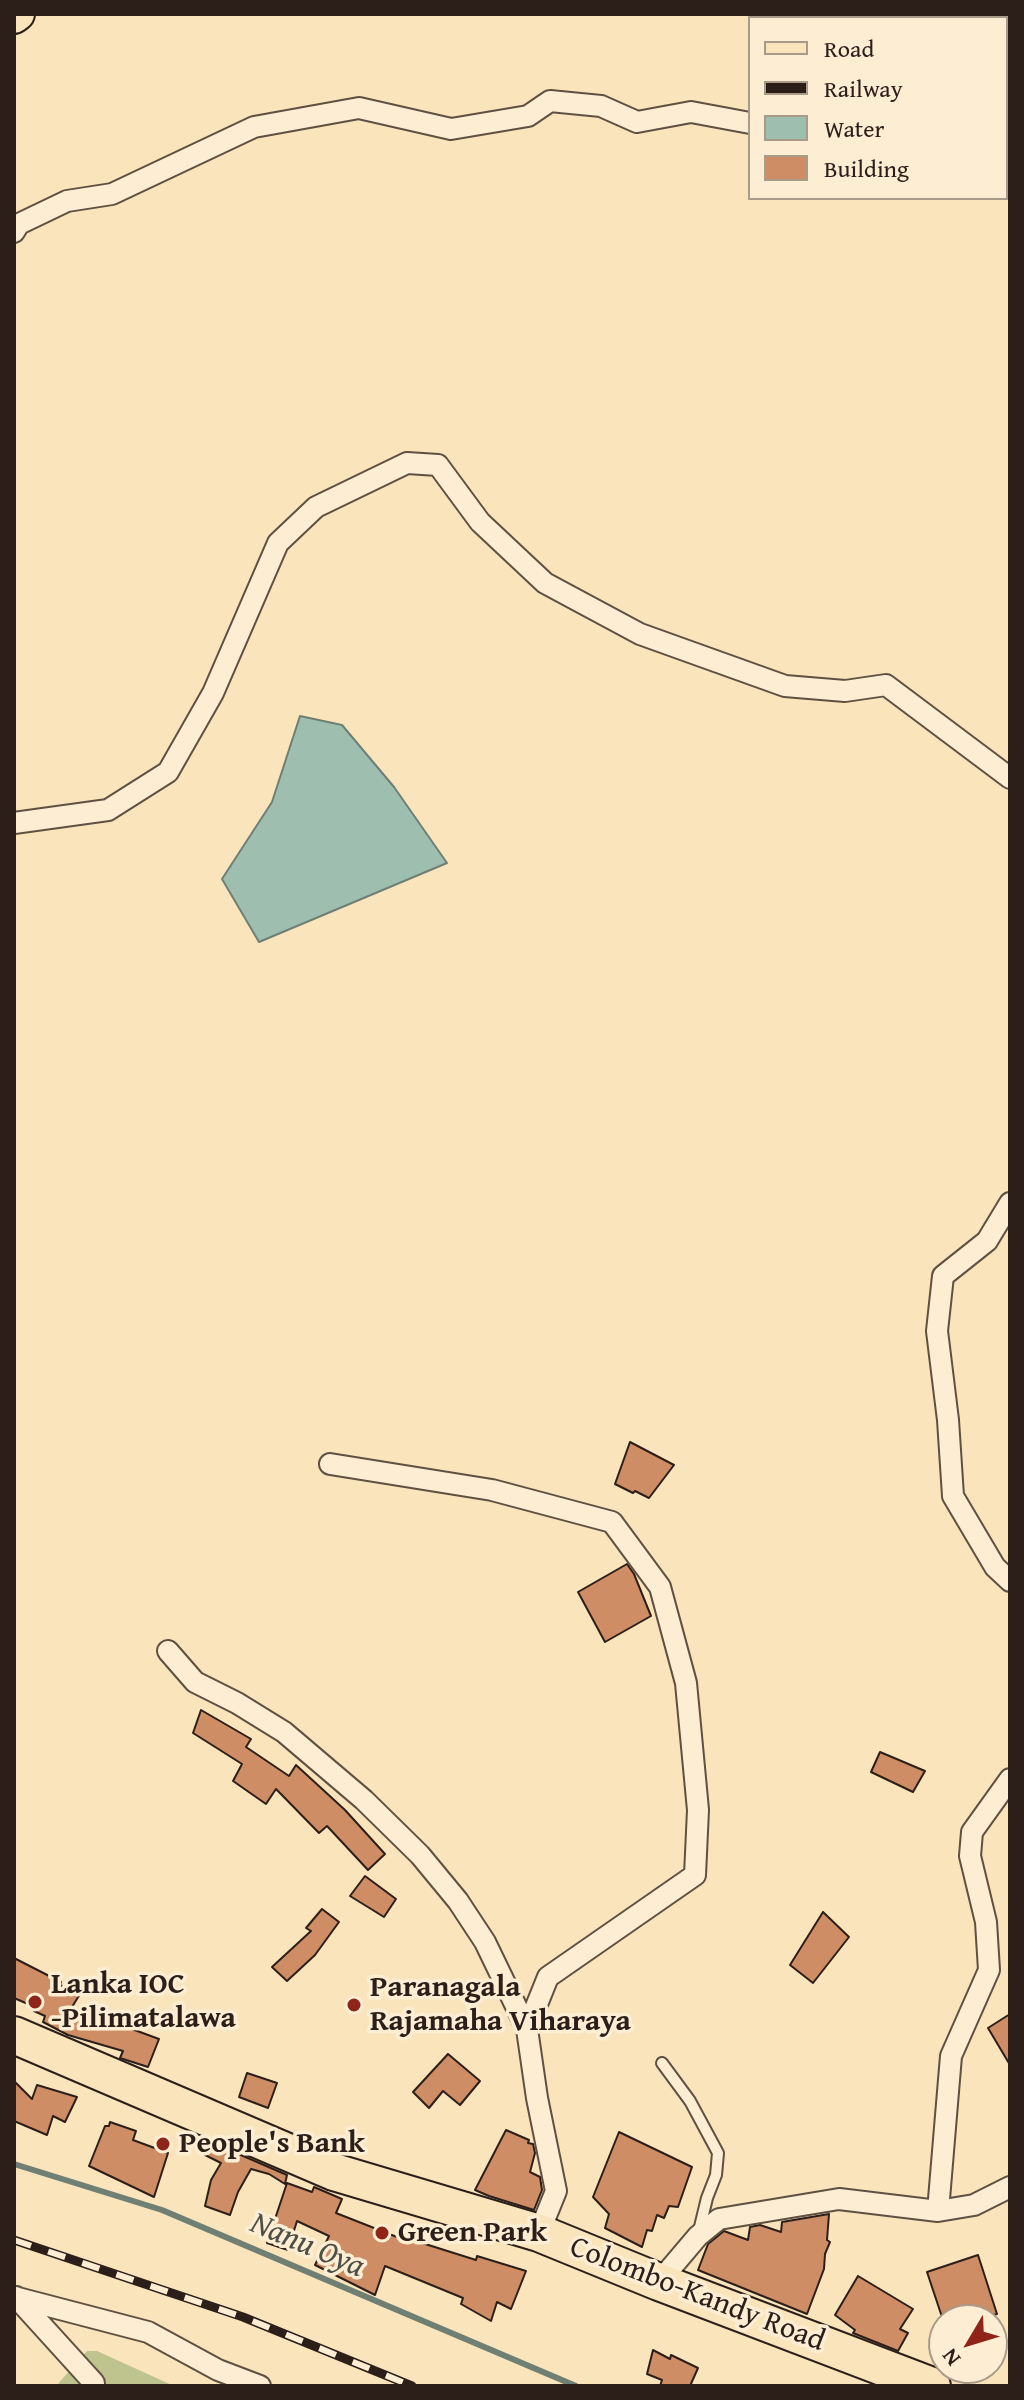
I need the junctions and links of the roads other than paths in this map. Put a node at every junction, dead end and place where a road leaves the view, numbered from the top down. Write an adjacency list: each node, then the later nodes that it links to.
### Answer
1 (748, 123): 2 (street)
2 (14, 232)
3 (1010, 778): 4 (street)
4 (14, 823)
5 (1010, 1203): 7 (street)
6 (330, 1464): 10 (street)
7 (1010, 1581)
8 (168, 1651): 10 (street)
9 (1010, 1779): 14 (street)
10 (527, 2029): 15 (street)
11 (14, 2035): 15 (highway, Colombo-Kandy Road)
12 (662, 2063): 16 (lane)
13 (1010, 2187): 14 (street)
14 (938, 2211): 16 (street)
15 (539, 2233): 17 (highway, Colombo-Kandy Road)
16 (698, 2236): 17 (street)
17 (659, 2282): 21 (highway, Colombo-Kandy Road)
18 (15, 2297): 19 (street); 20 (street)
19 (94, 2383)
20 (260, 2386)
21 (932, 2386)

